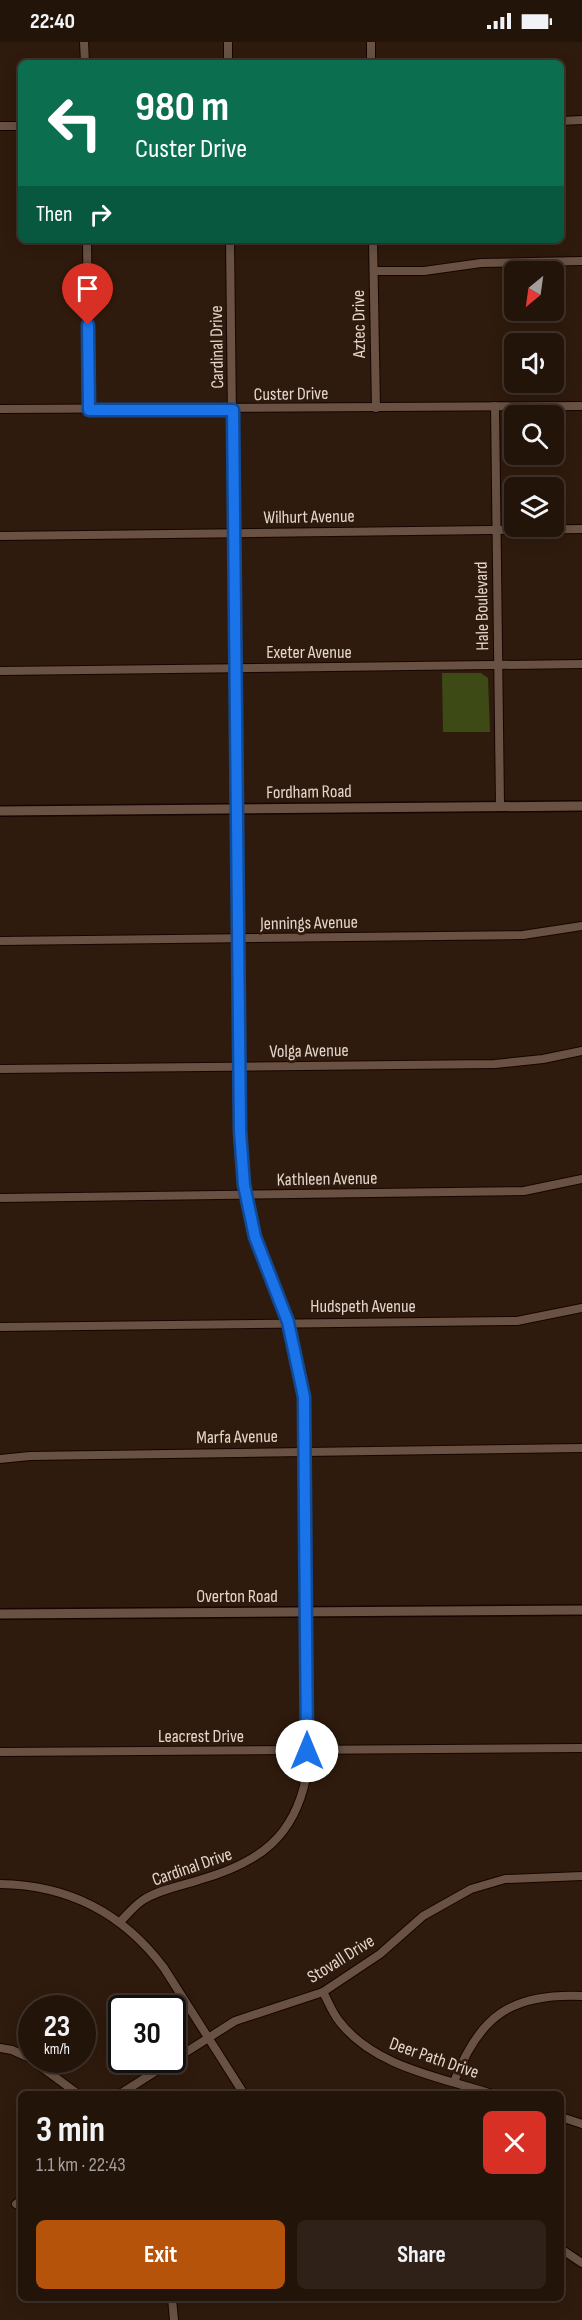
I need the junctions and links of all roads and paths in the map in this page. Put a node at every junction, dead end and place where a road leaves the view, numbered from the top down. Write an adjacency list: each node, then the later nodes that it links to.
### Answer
1 (84, 42): 4 (street)
2 (228, 42): 5 (street)
3 (371, 42): 6 (street)
4 (85, 60)
5 (228, 60)
6 (371, 60)
7 (582, 120): 8 (street)
8 (564, 121)
9 (0, 126): 10 (street)
10 (18, 126)
11 (87, 243): 20 (street)
12 (230, 243): 21 (street, Cardinal Drive)
13 (373, 243): 15 (street, Aztec Drive)
14 (582, 261): 15 (street)
15 (374, 271): 18 (street, Aztec Drive)
16 (495, 406): 17 (street, Custer Drive); 18 (street, Custer Drive); 23 (street, Hale Boulevard)
17 (582, 406)
18 (375, 408): 21 (street, Custer Drive)
19 (0, 409): 20 (street, Custer Drive)
20 (89, 410): 21 (street, Custer Drive)
21 (233, 410): 24 (street, Cardinal Drive)
22 (582, 529): 23 (street, Wilhurt Avenue)
23 (496, 530): 24 (street, Wilhurt Avenue); 27 (street, Hale Boulevard)
24 (234, 532): 25 (street, Wilhurt Avenue); 28 (street, Cardinal Drive)
25 (0, 536)
26 (582, 664): 27 (street, Exeter Avenue)
27 (498, 665): 28 (street, Exeter Avenue); 30 (street, Hale Boulevard)
28 (235, 667): 29 (street, Exeter Avenue); 32 (street, Cardinal Drive)
29 (0, 671)
30 (500, 806): 31 (street, Fordham Road); 32 (street, Fordham Road)
31 (582, 806)
32 (237, 809): 33 (street, Fordham Road); 35 (street, Cardinal Drive)
33 (0, 811)
34 (582, 926): 35 (street, Jennings Avenue)
35 (238, 939): 36 (street, Jennings Avenue); 38 (street, Cardinal Drive)
36 (0, 941)
37 (582, 1051): 38 (street, Volga Avenue)
38 (239, 1066): 39 (street, Volga Avenue); 41 (street, Cardinal Drive)
39 (0, 1069)
40 (582, 1179): 41 (street, Kathleen Avenue)
41 (246, 1195): 42 (street, Kathleen Avenue); 44 (street, Cardinal Drive)
42 (0, 1198)
43 (582, 1308): 44 (street, Hudspeth Avenue)
44 (288, 1322): 45 (street, Hudspeth Avenue); 47 (street, Cardinal Drive)
45 (0, 1327)
46 (582, 1448): 47 (street, Marfa Avenue)
47 (305, 1451): 48 (street, Marfa Avenue); 50 (street, Cardinal Drive)
48 (0, 1460)
49 (582, 1610): 50 (street, Overton Road)
50 (306, 1612): 51 (street, Overton Road); 53 (street, Cardinal Drive)
51 (0, 1614)
52 (582, 1748): 53 (street, Leacrest Drive)
53 (307, 1751): 54 (street, Leacrest Drive); 57 (street, Cardinal Drive)
54 (0, 1752)
55 (582, 1876): 58 (street, Stovall Drive)
56 (0, 1884): 57 (street)
57 (120, 1922): 60 (street)
58 (323, 1992): 60 (street, Stovall Drive); 64 (street, Deer Path Drive)
59 (582, 1996): 64 (street)
60 (208, 2037): 66 (street, Stovall Drive); 67 (street)
61 (0, 2048): 62 (street)
62 (18, 2053)
63 (50, 2073): 65 (street)
64 (454, 2082): 68 (street, Deer Path Drive)
65 (74, 2091)
66 (125, 2091)
67 (242, 2091)
68 (482, 2091)
69 (564, 2118): 70 (street)
70 (582, 2124)
71 (564, 2250): 72 (street)
72 (582, 2263)
73 (172, 2301): 74 (street)
74 (174, 2320)

